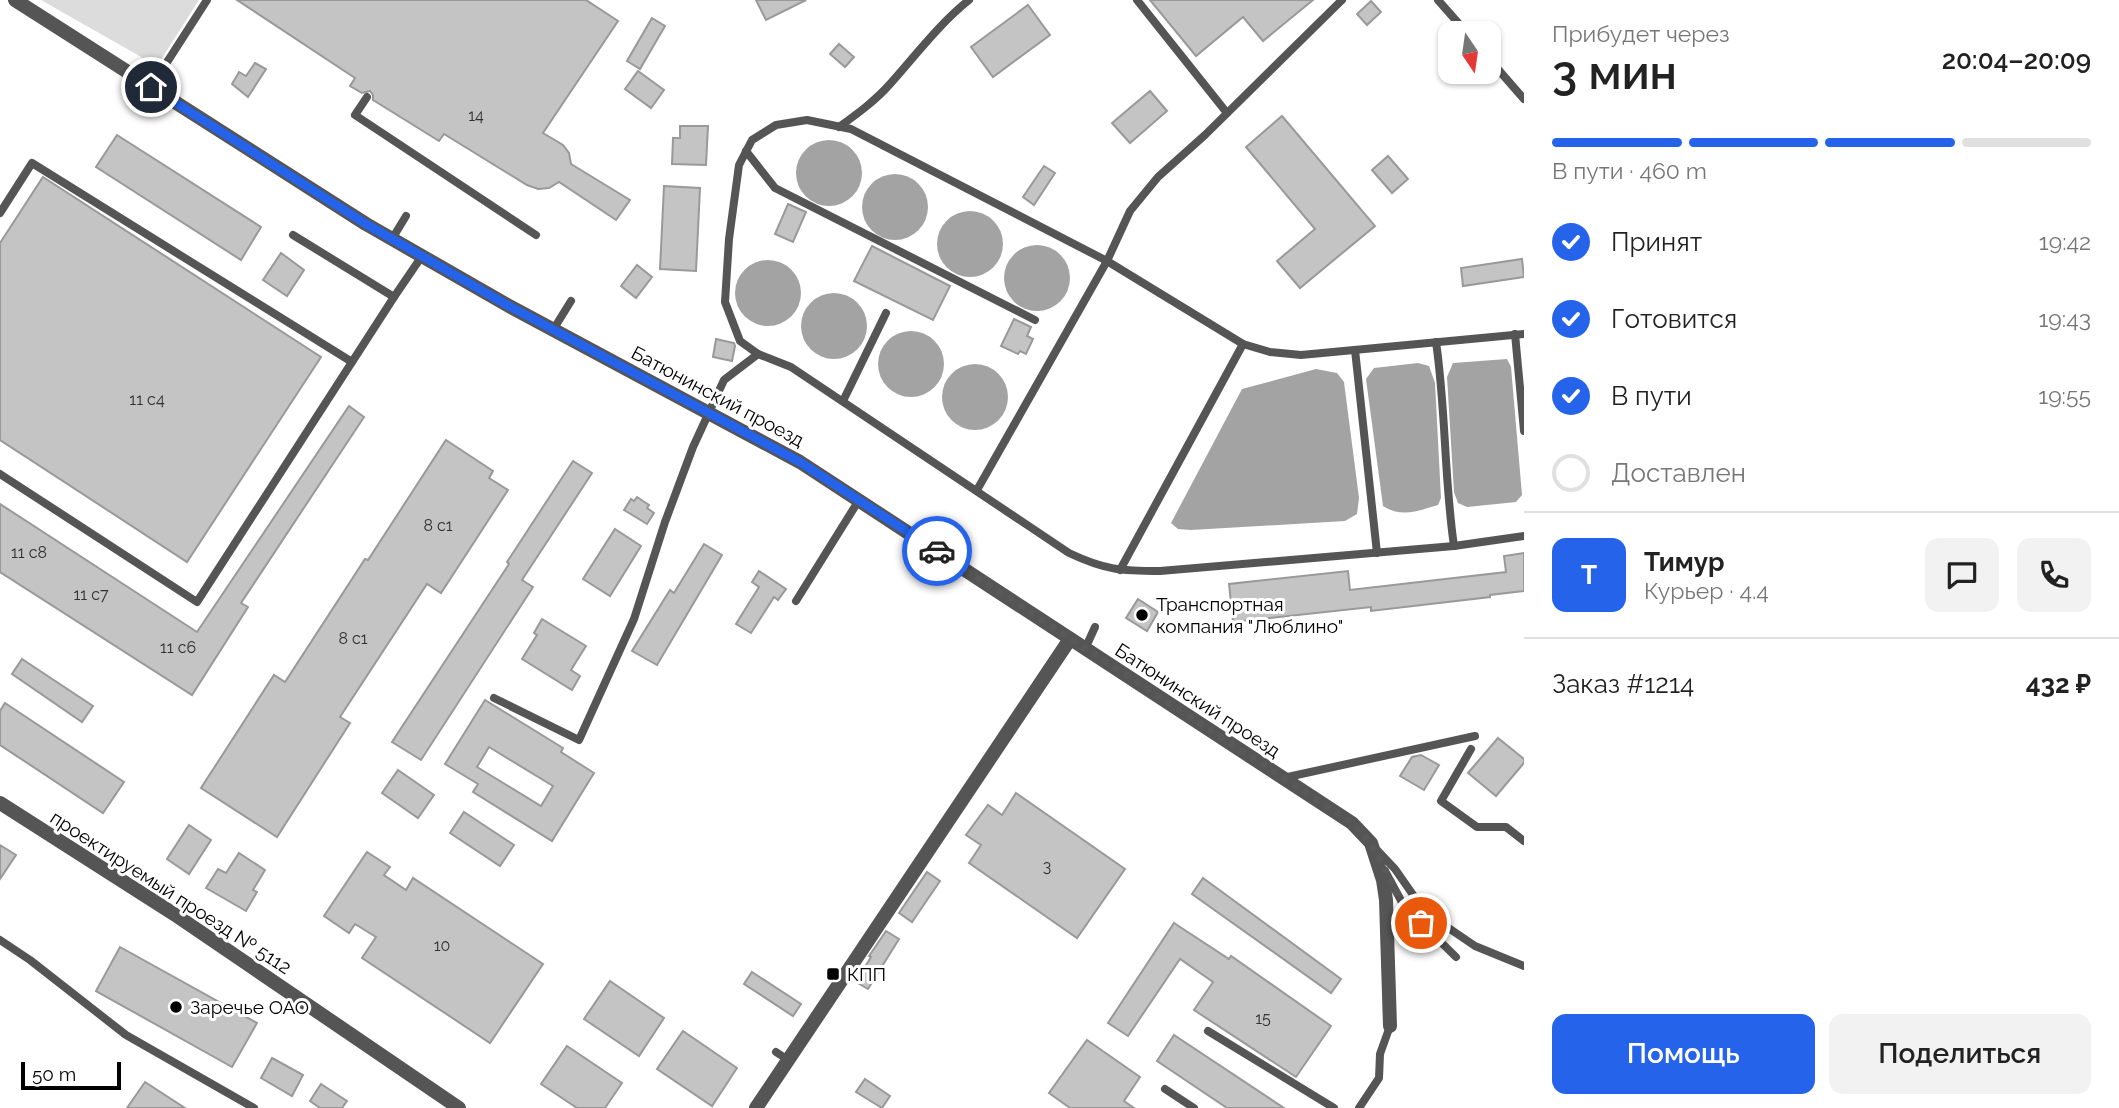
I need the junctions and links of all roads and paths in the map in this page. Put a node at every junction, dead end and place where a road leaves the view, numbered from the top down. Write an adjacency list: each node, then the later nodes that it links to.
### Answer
1 (15, 0): 9 (street, Батюнинский проезд)
2 (207, 0): 9 (lane)
3 (969, 0): 13 (lane)
4 (1137, 0): 12 (lane)
5 (1342, 0): 12 (lane)
6 (1438, 0): 7 (lane)
7 (1456, 21)
8 (1502, 74): 11 (lane)
9 (151, 87): 19 (street, Батюнинский проезд)
10 (367, 97): 18 (lane)
11 (1524, 99)
12 (1227, 113): 21 (lane)
13 (839, 127): 14 (lane); 21 (lane)
14 (746, 151): 25 (lane); 31 (lane)
15 (0, 214): 32 (lane)
16 (406, 216): 19 (lane)
17 (292, 234): 22 (lane)
18 (536, 236)
19 (392, 239): 20 (street, Батюнинский проезд)
20 (422, 256): 22 (lane); 26 (street, Батюнинский проезд)
21 (1107, 261): 29 (lane); 37 (lane)
22 (394, 297): 32 (lane)
23 (571, 301): 26 (lane)
24 (886, 313): 33 (lane)
25 (1035, 320)
26 (553, 330): 34 (street, Батюнинский проезд)
27 (1519, 334): 28 (lane); 35 (lane)
28 (1436, 342): 30 (lane); 40 (lane)
29 (1244, 344): 30 (lane); 42 (lane)
30 (1355, 350): 41 (lane)
31 (758, 354): 33 (lane); 34 (lane)
32 (352, 362): 36 (lane)
33 (843, 401): 37 (lane)
34 (710, 413): 38 (street, Батюнинский проезд); 47 (lane)
35 (1524, 431)
36 (0, 474)
37 (977, 490): 42 (lane)
38 (859, 500): 43 (lane); 45 (street, Батюнинский проезд)
39 (1524, 536): 40 (lane)
40 (1454, 546): 41 (lane)
41 (1377, 553): 42 (lane)
42 (1120, 570)
43 (796, 601)
44 (1095, 628): 46 (lane)
45 (1070, 639): 46 (street, Батюнинский проезд); 62 (street)
46 (1085, 649): 50 (street, Батюнинский проезд)
47 (494, 698)
48 (1475, 736): 50 (lane)
49 (1471, 749): 52 (lane)
50 (1282, 778): 53 (street, Батюнинский проезд)
51 (0, 803): 61 (street, проектируемый проезд № 5112)
52 (1524, 841)
53 (1371, 843): 55 (lane); 56 (lane); 57 (street, Батюнинский проезд)
54 (0, 941): 60 (lane)
55 (1456, 957)
56 (1524, 965)
57 (1390, 1026): 65 (lane)
58 (1208, 1031): 64 (lane)
59 (1165, 1089): 63 (lane)
60 (254, 1108)
61 (459, 1108)
62 (755, 1108)
63 (1194, 1108)
64 (1334, 1108)
65 (1359, 1108)

